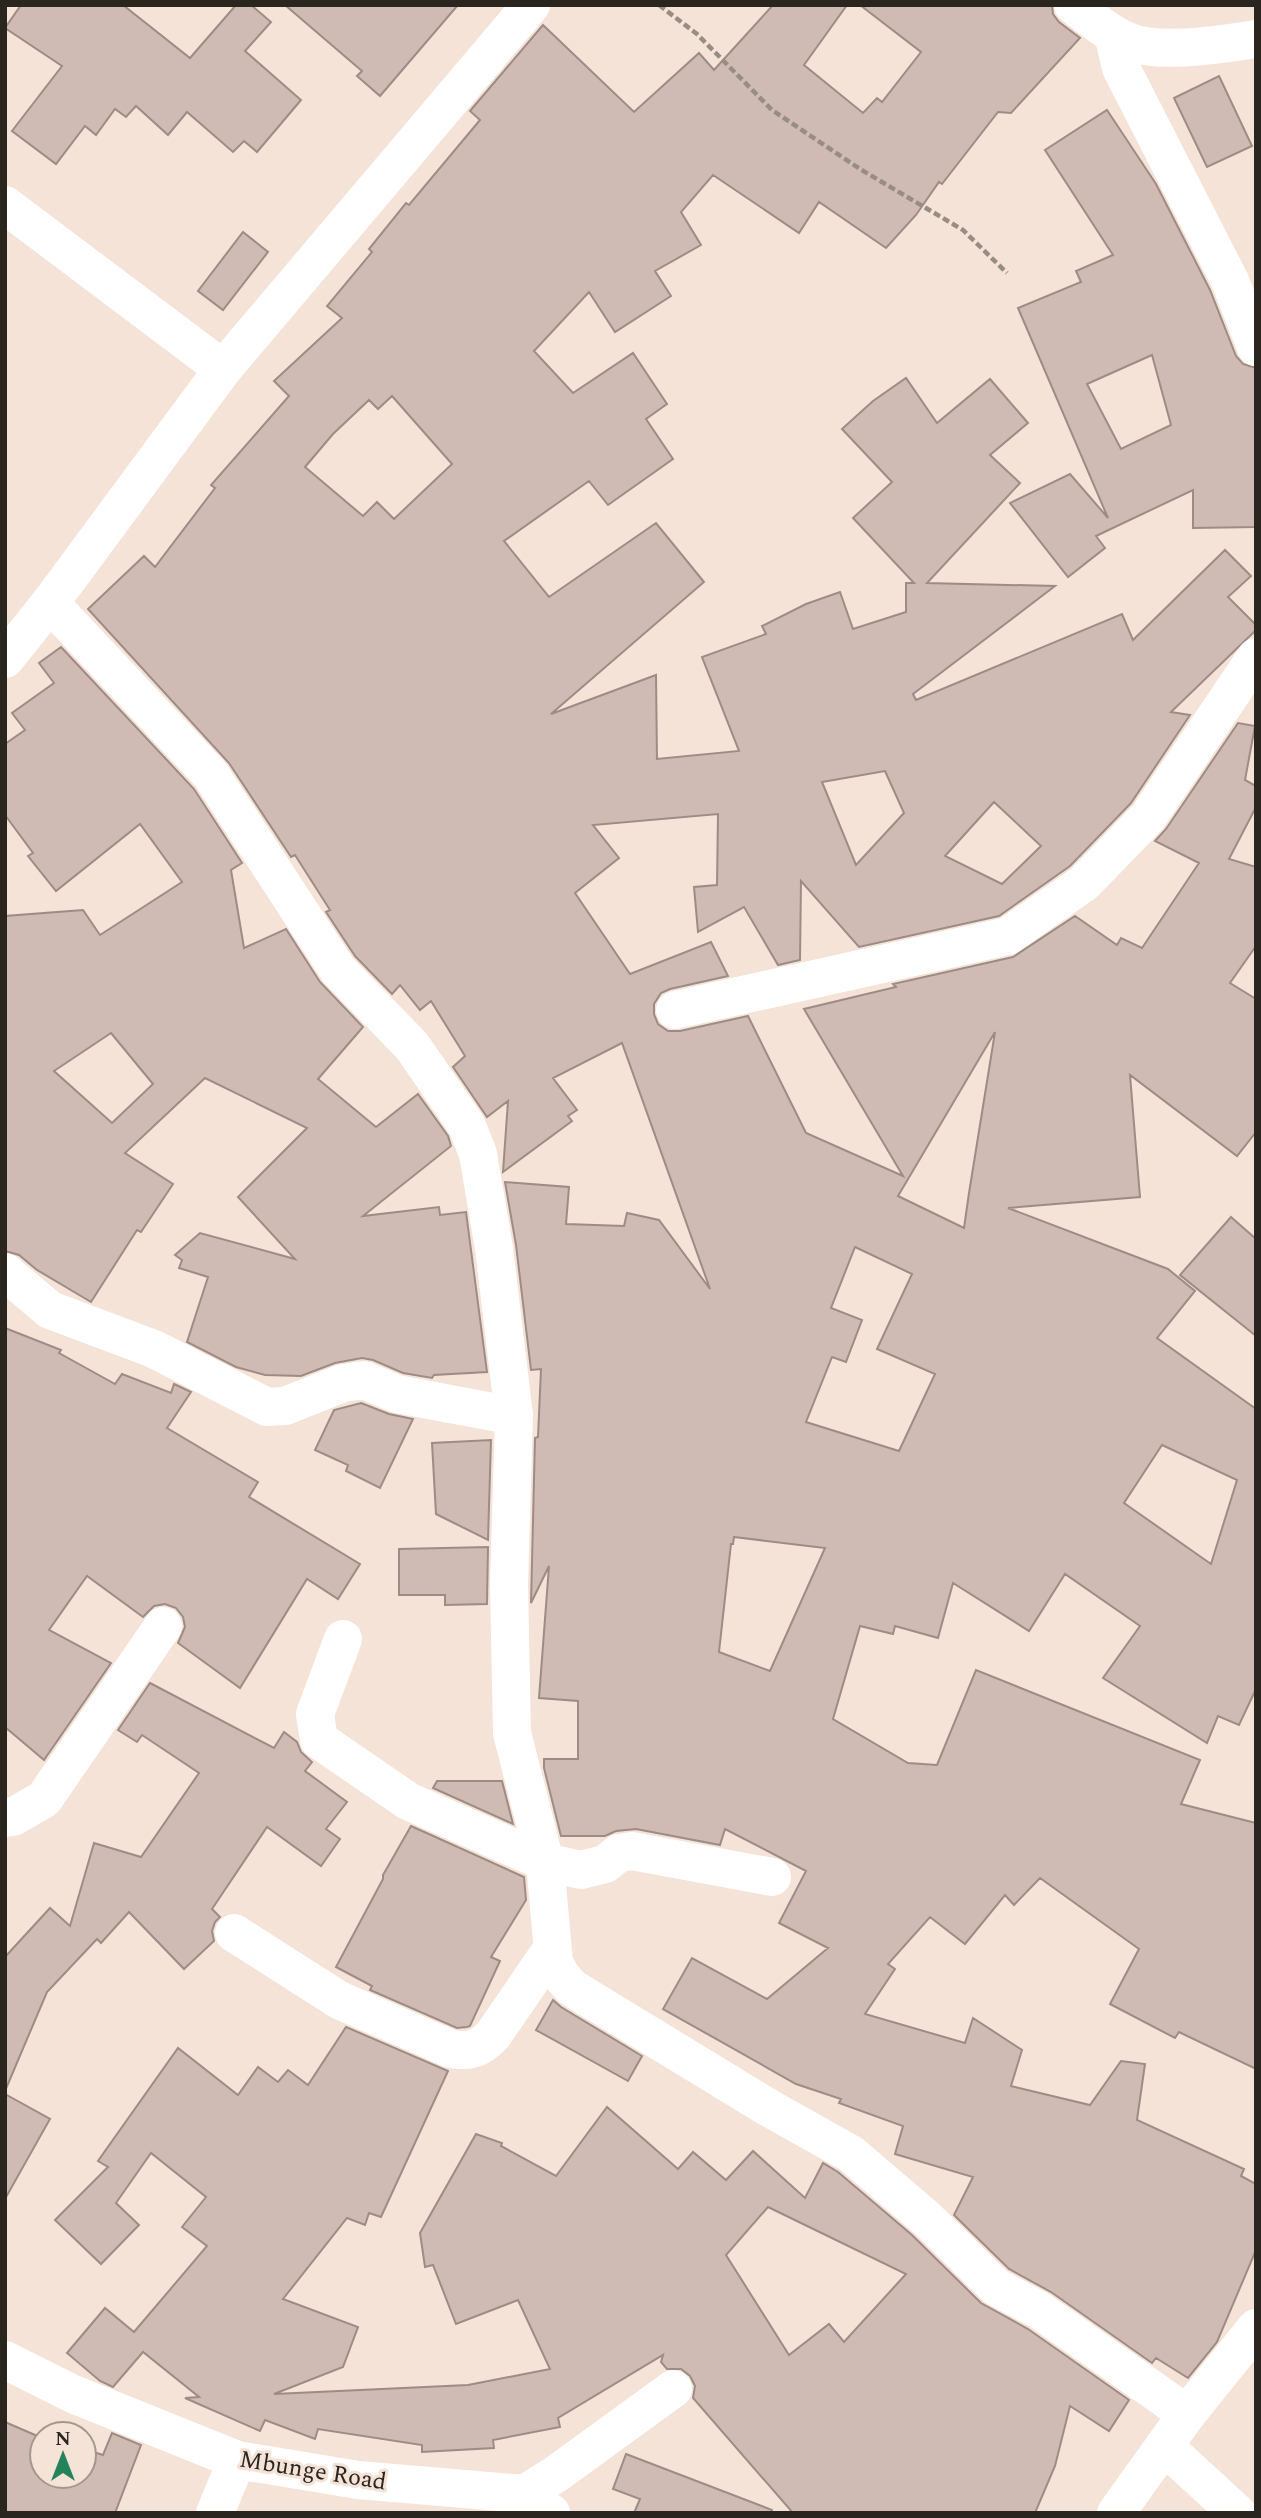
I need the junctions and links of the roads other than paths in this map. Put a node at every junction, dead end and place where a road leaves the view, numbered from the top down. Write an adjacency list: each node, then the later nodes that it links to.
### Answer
1 (531, 5): 7 (street)
2 (1073, 5): 3 (street)
3 (1113, 34): 4 (street); 6 (street)
4 (1256, 38)
5 (5, 205): 7 (street)
6 (1256, 347)
7 (223, 369): 8 (street)
8 (50, 603): 10 (street); 13 (street)
9 (1256, 657): 11 (street)
10 (5, 659)
11 (675, 1010)
12 (5, 1272): 13 (street)
13 (514, 1416): 17 (street)
14 (163, 1626): 16 (street)
15 (343, 1639): 17 (street)
16 (5, 1818)
17 (545, 1862): 18 (street); 20 (street)
18 (772, 1877)
19 (234, 1933): 20 (street)
20 (552, 1949): 24 (street)
21 (1256, 2328): 24 (street)
22 (5, 2360): 26 (street, Mbunge Road)
23 (673, 2389): 27 (street)
24 (1187, 2414): 25 (street)
25 (1164, 2446): 29 (street); 30 (street)
26 (237, 2460): 27 (street, Mbunge Road); 28 (street)
27 (538, 2504)
28 (215, 2513)
29 (1116, 2513)
30 (1237, 2513)

